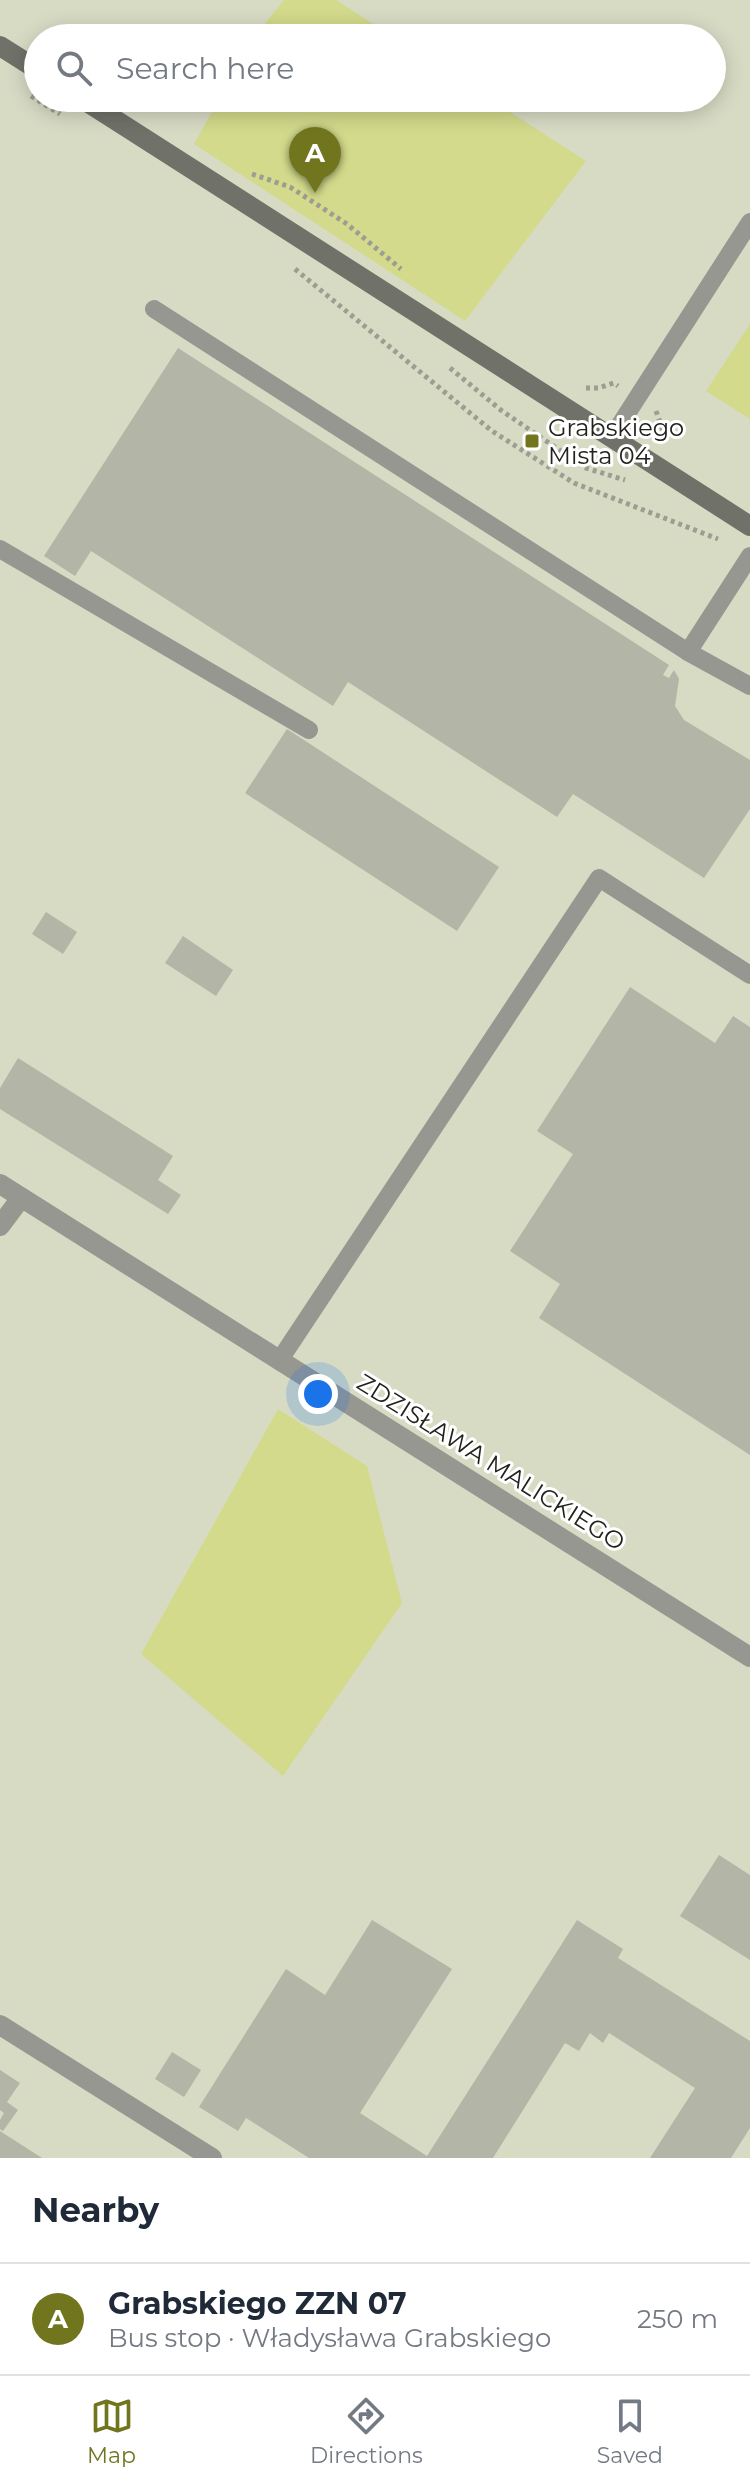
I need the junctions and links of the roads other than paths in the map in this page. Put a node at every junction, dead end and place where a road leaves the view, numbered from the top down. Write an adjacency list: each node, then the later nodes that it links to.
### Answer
1 (0, 46): 2 (street)
2 (24, 61)
3 (103, 112): 6 (street)
4 (750, 222): 6 (lane)
5 (154, 309): 10 (lane)
6 (612, 437): 7 (street)
7 (750, 526)
8 (0, 549): 12 (lane)
9 (750, 556): 10 (lane)
10 (688, 652): 11 (lane)
11 (750, 686)
12 (309, 730)
13 (750, 975): 17 (lane)
14 (0, 1184): 15 (street, ZDZISŁAWA MALICKIEGO)
15 (21, 1198): 16 (street); 17 (street, ZDZISŁAWA MALICKIEGO)
16 (0, 1226)
17 (279, 1361): 18 (street, ZDZISŁAWA MALICKIEGO)
18 (750, 1657)
19 (0, 2025): 20 (street)
20 (212, 2158)

